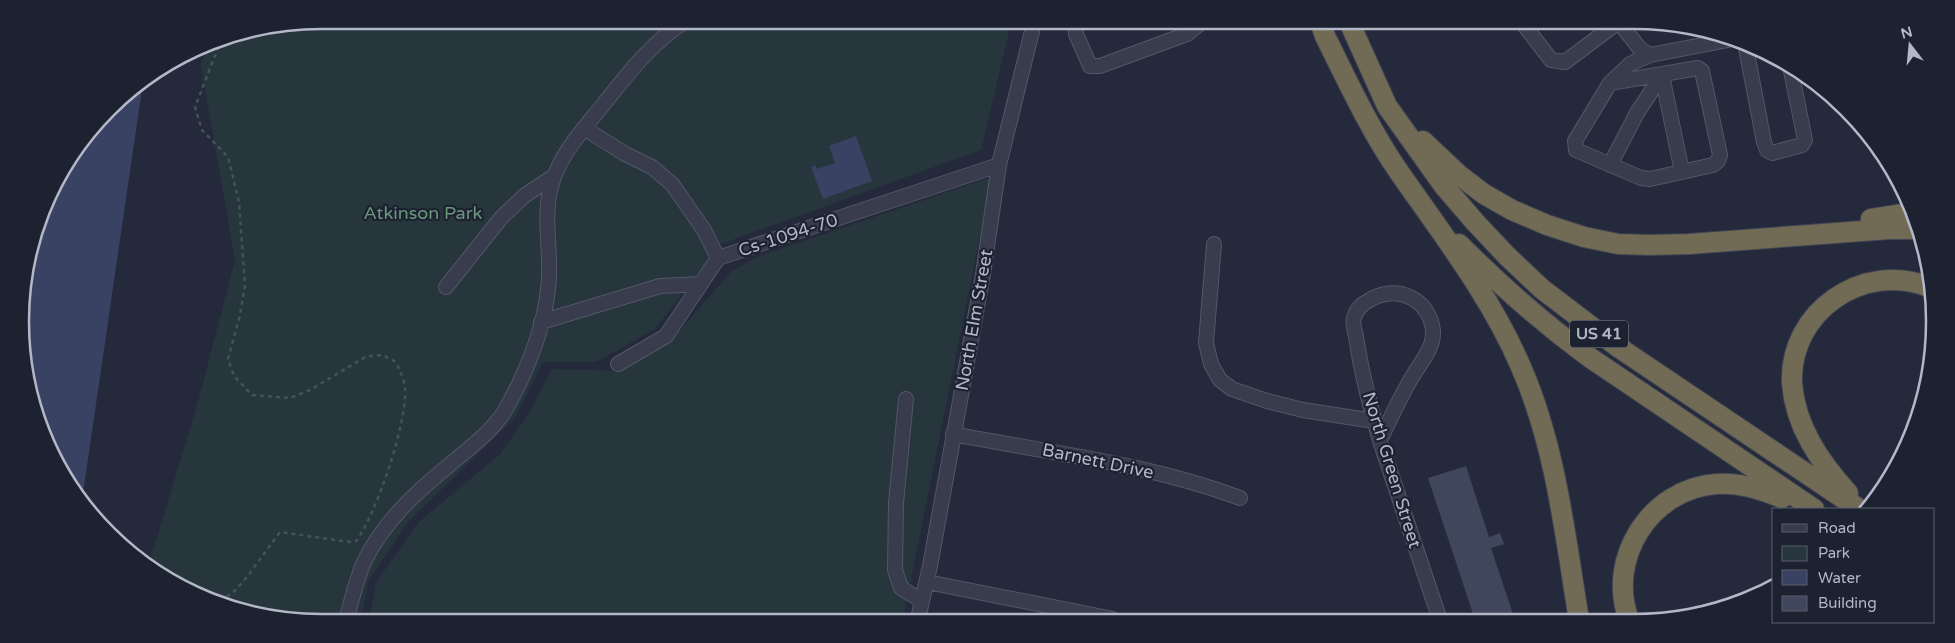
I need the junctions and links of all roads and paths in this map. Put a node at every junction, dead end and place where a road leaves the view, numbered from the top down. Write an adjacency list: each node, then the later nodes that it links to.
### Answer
1 (674, 29): 18 (street)
2 (1033, 29): 20 (street, North Elm Street)
3 (1076, 29): 4 (street)
4 (1193, 29)
5 (1323, 29): 24 (highway, US 41)
6 (1352, 29): 17 (highway, US 41)
7 (1527, 29): 8 (street)
8 (1609, 29)
9 (1624, 29): 13 (street)
10 (1719, 42): 13 (street)
11 (218, 47): 44 (path)
12 (1747, 51): 15 (street)
13 (1650, 55): 16 (street)
14 (1662, 74): 16 (street); 19 (street); 21 (street); 21 (street)
15 (1792, 75)
16 (1610, 83): 19 (street)
17 (1387, 106): 26 (highway); 42 (highway, US 41)
18 (584, 128): 22 (street); 28 (street)
19 (1610, 165): 21 (street)
20 (999, 166): 28 (street, Cs-1094-70); 36 (street, North Elm Street)
21 (1682, 172)
22 (554, 176): 31 (street); 32 (street)
23 (1906, 213): 26 (highway)
24 (1433, 218): 41 (highway, US 41); 50 (highway)
25 (1912, 229): 26 (highway)
26 (1728, 240)
27 (1214, 244): 35 (street)
28 (718, 258): 29 (street, Cs-1094-70)
29 (700, 284): 32 (street); 33 (street, Cs-1094-70)
30 (1924, 285): 39 (highway)
31 (446, 287)
32 (541, 322): 46 (street)
33 (618, 364)
34 (906, 399): 45 (street)
35 (1374, 422): 37 (street, North Green Street); 37 (street, North Green Street)
36 (953, 434): 38 (street, Barnett Drive); 43 (street, North Elm Street)
37 (1380, 440): 49 (street, North Green Street)
38 (1240, 498)
39 (1861, 506)
40 (1807, 508): 51 (highway)
41 (1813, 508)
42 (1858, 508)
43 (927, 582): 45 (street, North Elm Street); 48 (street)
44 (223, 597)
45 (922, 600): 47 (street, North Elm Street)
46 (348, 614)
47 (919, 614)
48 (1088, 614)
49 (1438, 614)
50 (1579, 614)
51 (1627, 614)

